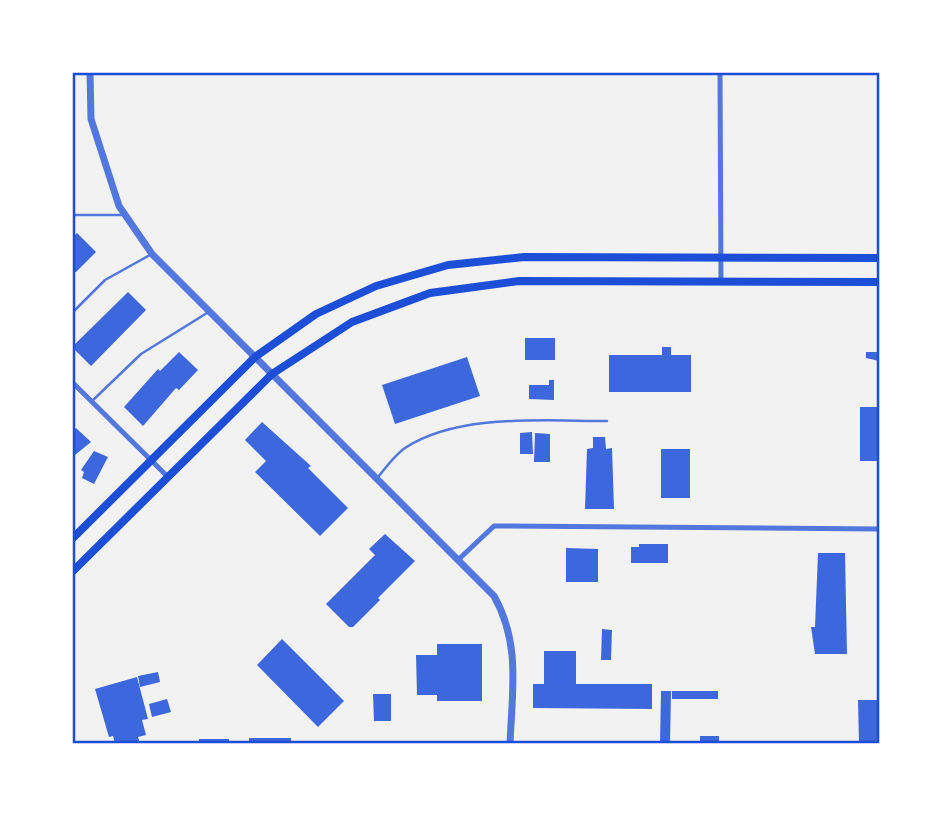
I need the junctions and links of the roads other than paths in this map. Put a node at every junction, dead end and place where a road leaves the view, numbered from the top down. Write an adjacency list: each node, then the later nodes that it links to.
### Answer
1 (90, 72): 4 (street)
2 (720, 72): 6 (street)
3 (72, 215): 4 (lane)
4 (125, 215): 5 (street)
5 (152, 254): 10 (street); 11 (lane)
6 (722, 257): 7 (main road); 8 (street); 12 (main road)
7 (879, 258)
8 (721, 282): 9 (main road); 13 (main road)
9 (879, 282)
10 (210, 312): 12 (street); 15 (lane)
11 (72, 313)
12 (255, 358): 13 (street); 17 (main road)
13 (272, 374): 18 (main road); 19 (street)
14 (72, 383): 15 (street)
15 (91, 401): 17 (street)
16 (607, 421): 19 (lane)
17 (150, 461): 18 (street); 21 (main road)
18 (167, 476): 23 (main road)
19 (377, 479): 22 (street)
20 (879, 529): 22 (street)
21 (72, 539)
22 (458, 560): 24 (street)
23 (72, 572)
24 (510, 744)

